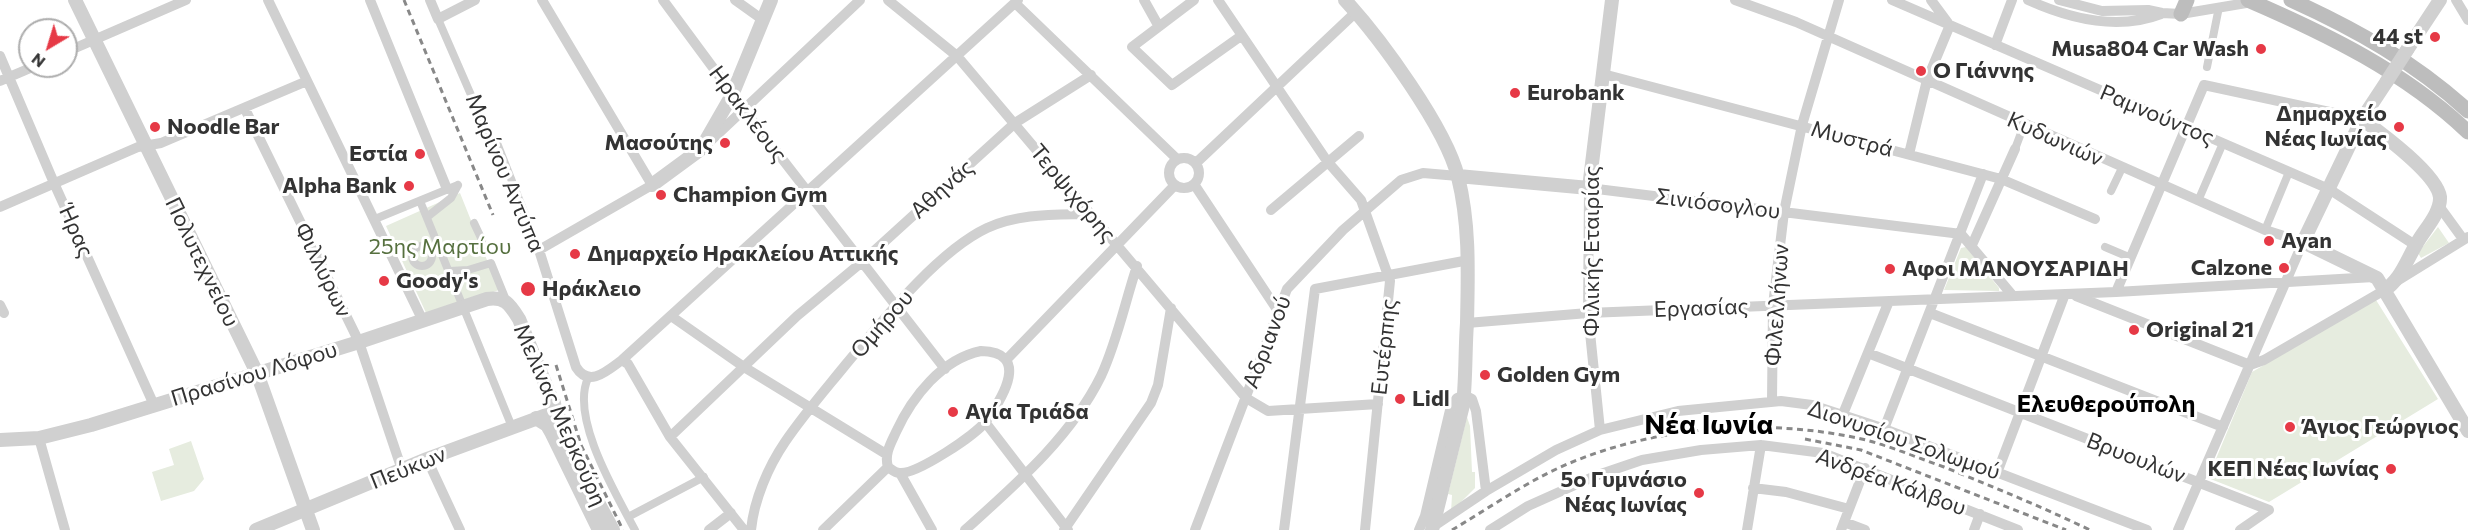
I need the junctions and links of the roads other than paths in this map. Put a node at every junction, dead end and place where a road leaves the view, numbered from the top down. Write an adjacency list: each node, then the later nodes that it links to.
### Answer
1 (75, 0): 41 (street, Πολυτεχνείου)
2 (186, 0): 41 (street)
3 (268, 0): 52 (street)
4 (370, 0): 86 (street)
5 (430, 0): 34 (street, Μαρίνου Αντύπα)
6 (475, 0): 34 (street)
7 (542, 0): 83 (street)
8 (663, 0): 54 (street, Ηρακλέους)
9 (735, 0): 35 (street)
10 (771, 0): 35 (street)
11 (860, 0): 56 (street)
12 (888, 0): 45 (street, Τερψιχόρης)
13 (1144, 0): 37 (street)
14 (1194, 0): 37 (street)
15 (1218, 0): 39 (street, Ευτέρπης)
16 (1345, 0): 32 (street)
17 (1612, 0): 48 (street, Φιλικής Εταιρίας)
18 (1735, 0): 40 (street, Κυδωνιών)
19 (1839, 0): 40 (street, Φιλελλήνων)
20 (1892, 0): 38 (street, Ραμνούντος)
21 (1931, 0): 38 (street)
22 (2012, 0): 42 (street)
23 (2028, 0): 33 (street)
24 (2059, 0): 33 (street)
25 (2291, 0): 57 (main road)
26 (2440, 0): 58 (street, bridge)
27 (1017, 1): 45 (street); 49 (street)
28 (2250, 1): 31 (street); 63 (main road)
29 (2461, 1): 36 (street)
30 (2184, 7): 31 (street); 33 (street)
31 (2219, 7): 46 (street)
32 (1356, 12): 53 (street); 66 (street)
33 (2162, 13)
34 (438, 19): 115 (street, Μαρίνου Αντύπα)
35 (763, 20): 54 (street)
36 (2468, 20)
37 (1158, 25): 39 (street)
38 (1950, 25): 42 (street, Ραμνούντος); 51 (street)
39 (1241, 36): 53 (street, Ευτέρπης)
40 (1828, 38): 51 (street, Κυδωνιών); 60 (street, Φιλελλήνων)
41 (94, 39): 43 (street); 67 (street, Πολυτεχνείου)
42 (1995, 45): 62 (street, Ραμνούντος)
43 (78, 46)
44 (0, 56): 50 (street, Ήρας)
45 (957, 56): 59 (street, Τερψιχόρης); 89 (street)
46 (2207, 67)
47 (18, 73): 50 (street)
48 (1603, 74): 60 (street, Μυστρά); 87 (street, Φιλικής Εταιρίας)
49 (1091, 75): 59 (street, Αθηνάς); 71 (street)
50 (4, 79): 81 (street, Ήρας)
51 (1927, 80): 61 (street, Κυδωνιών); 70 (street)
52 (307, 81): 55 (street); 101 (street)
53 (1276, 88): 72 (street, Ευτέρπης); 73 (street)
54 (732, 95): 56 (street, Ηρακλέους); 69 (street)
55 (245, 109): 67 (street); 147 (street, Φιλλύρων)
56 (745, 111): 69 (street); 89 (street, Ηρακλέους)
57 (2468, 111)
58 (2362, 119): 62 (street); 88 (street); 94 (street)
59 (1015, 123): 99 (street, Τερψιχόρης); 120 (street, Αθηνάς)
60 (1802, 125): 70 (street, Μυστρά); 98 (street, Φιλελλήνων)
61 (2024, 125): 68 (street); 74 (street, Κυδωνιών)
62 (2187, 128): 65 (street, Ραμνούντος); 85 (street)
63 (2468, 132)
64 (1359, 136): 72 (street)
65 (2223, 143): 75 (street, Ραμνούντος); 93 (street)
66 (1445, 144): 77 (street); 79 (street)
67 (145, 145): 81 (street); 156 (street, Πολυτεχνείου)
68 (2015, 148): 78 (street)
69 (701, 149): 83 (street)
70 (1909, 154): 76 (street, Μυστρά)
71 (1177, 159): 73 (street); 84 (street)
72 (1327, 161): 96 (street); 97 (street, Ευτέρπης)
73 (1196, 163): 82 (street)
74 (2122, 168): 85 (street, Κυδωνιών); 90 (street)
75 (2289, 172): 88 (street, Ραμνούντος); 105 (street)
76 (1983, 174): 78 (street, Μυστρά); 106 (street)
77 (1458, 176): 79 (street, Σινιόσογλου); 97 (street, Αδριανού); 119 (street)
78 (2001, 178): 102 (street, Μυστρά); 111 (street)
79 (1487, 179): 87 (street, Σινιόσογλου)
80 (508, 181): 104 (street)
81 (54, 183): 95 (street); 163 (street, Ήρας)
82 (1194, 184): 84 (street); 141 (street)
83 (652, 185): 115 (street)
84 (1175, 185): 110 (street)
85 (2162, 185): 93 (street, Κυδωνιών); 117 (street)
86 (453, 187): 91 (street); 92 (street); 100 (street)
87 (1589, 188): 98 (street, Σινιόσογλου); 142 (street, Φιλικής Εταιρίας)
88 (2329, 189): 109 (street); 112 (street, Ραμνούντος)
89 (806, 190): 120 (street, Ηρακλέους); 144 (street)
90 (2111, 191)
91 (462, 195)
92 (420, 201): 100 (street); 101 (street)
93 (2198, 201): 105 (street, Κυδωνιών)
94 (2439, 206): 107 (street); 112 (street)
95 (0, 207)
96 (1271, 210)
97 (1363, 211): 124 (street, Αδριανού); 125 (street, Ευτέρπης)
98 (1784, 212): 106 (street, Σινιόσογλου); 138 (street, Φιλελλήνων)
99 (1090, 214): 110 (street, Τερψιχόρης); 137 (street, Ομήρου)
100 (427, 217): 114 (street)
101 (375, 219): 122 (street)
102 (2095, 219)
103 (474, 223): 108 (street)
104 (524, 224)
105 (2265, 230): 109 (street, Κυδωνιών)
106 (1961, 234): 111 (street); 134 (street)
107 (2466, 238): 127 (street)
108 (482, 240)
109 (2303, 242): 126 (street, Κυδωνιών); 128 (street)
110 (1118, 244): 121 (street, Τερψιχόρης); 150 (street)
111 (1972, 245): 133 (street)
112 (2415, 245): 127 (street)
113 (2105, 247): 117 (street)
114 (440, 249): 116 (street); 123 (street)
115 (539, 250): 157 (street, Μαρίνου Αντύπα)
116 (431, 253): 118 (street); 118 (street)
117 (2131, 258): 131 (street)
118 (412, 260): 122 (street)
119 (1469, 260): 125 (street); 146 (street)
120 (862, 262): 137 (street, Ηρακλέους); 153 (street, Αθηνάς)
121 (1137, 266): 140 (street, Τερψιχόρης); 186 (street)
122 (398, 267): 145 (street)
123 (450, 271): 135 (street); 139 (street)
124 (1297, 275): 129 (street); 141 (street, Αδριανού)
125 (1388, 275): 129 (street); 162 (street, Ευτέρπης)
126 (2375, 277): 128 (street, Εργασίας); 130 (street)
127 (2397, 281): 130 (street)
128 (2285, 283): 131 (street, Εργασίας); 152 (street)
129 (1315, 289): 165 (street)
130 (2383, 291): 152 (street); 174 (street)
131 (2116, 292): 132 (street, Εργασίας)
132 (2068, 294): 133 (street, Εργασίας); 149 (street); 152 (street)
133 (2013, 296): 134 (street, Εργασίας)
134 (1936, 299): 136 (street, Εργασίας); 143 (street)
135 (506, 300): 139 (street, Πρασίνου Λόφου); 161 (street, Μελίνας Μερκούρη)
136 (1889, 301): 138 (street, Εργασίας); 148 (street)
137 (895, 305): 154 (street, Ηρακλέους); 164 (street, Ομήρου)
138 (1773, 305): 142 (street, Εργασίας); 160 (street, Φιλελλήνων)
139 (464, 306): 145 (street, Πρασίνου Λόφου); 170 (street)
140 (1171, 309): 158 (street, Τερψιχόρης); 198 (street)
141 (1278, 311): 158 (street, Αδριανού)
142 (1588, 313): 146 (street, Εργασίας); 173 (street, Φιλικής Εταιρίας)
143 (1930, 313): 149 (street); 155 (street)
144 (671, 316): 151 (street); 153 (street)
145 (423, 321): 147 (street, Πρασίνου Λόφου)
146 (1467, 323): 159 (street)
147 (359, 342): 156 (street, Πρασίνου Λόφου); 183 (street, Φιλλύρων)
148 (1868, 353): 155 (street, Βρυουλών); 167 (street)
149 (2041, 357): 166 (street); 171 (street)
150 (1008, 358): 154 (street); 169 (street)
151 (622, 360): 157 (street); 175 (street)
152 (2250, 364): 171 (street)
153 (744, 367): 164 (street); 175 (street, Αθηνάς)
154 (945, 369): 179 (street)
155 (1908, 369): 166 (street, Βρυουλών); 172 (street)
156 (256, 373): 163 (street, Πρασίνου Λόφου); 192 (street, Πολυτεχνείου)
157 (588, 378): 195 (street)
158 (1246, 398): 165 (street); 210 (street, Αδριανού)
159 (1464, 400): 190 (street); 213 (street); 214 (street, bridge)
160 (1772, 401): 167 (street, Διονυσίου Σολωμού); 173 (street, Διονυσίου Σολωμού)
161 (554, 403): 168 (street, Πεύκων); 197 (street, Μελίνας Μερκούρη)
162 (1378, 404): 165 (street); 212 (street, Ευτέρπης)
163 (154, 405): 176 (street, Πρασίνου Λόφου)
164 (810, 408): 179 (street); 206 (street, Ομήρου)
165 (1299, 410): 211 (street)
166 (2020, 413): 185 (street); 188 (street, Βρυουλών)
167 (1843, 414): 172 (street, Διονυσίου Σολωμού)
168 (536, 418): 170 (street, Πεύκων); 197 (street, Μελίνας Μερκούρη)
169 (986, 422): 184 (street); 186 (street)
170 (512, 427): 180 (street, Πεύκων)
171 (2223, 427): 188 (street)
172 (1884, 429): 185 (street, Διονυσίου Σολωμού)
173 (1600, 430): 190 (street, Διονυσίου Σολωμού)
174 (2468, 431)
175 (670, 437): 187 (street)
176 (39, 438): 177 (street, Πρασίνου Λόφου); 199 (street)
177 (0, 440)
178 (1761, 445): 182 (street, Ανδρέα Κάλβου); 189 (street); 215 (street, Ανδρέα Κάλβου)
179 (886, 454): 181 (street)
180 (427, 459): 183 (street, Πεύκων); 202 (street)
181 (888, 467): 184 (street); 207 (street)
182 (1864, 468): 191 (street); 194 (street, Ανδρέα Κάλβου)
183 (402, 470): 192 (street, Πεύκων)
184 (900, 473): 208 (street)
185 (1997, 473): 220 (street, Διονυσίου Σολωμού)
186 (1026, 475): 198 (street); 209 (street)
187 (704, 477): 193 (street); 195 (street)
188 (2199, 483): 221 (street); 222 (street, Βρυουλών)
189 (1753, 488): 191 (street); 216 (street)
190 (1486, 491): 214 (street, Διονυσίου Σολωμού)
191 (1849, 509): 196 (street)
192 (307, 510): 200 (street, Πεύκων); 201 (street, Πολυτεχνείου)
193 (731, 513): 204 (street); 205 (street)
194 (1980, 514): 218 (street); 219 (street, Ανδρέα Κάλβου)
195 (628, 517): 203 (street)
196 (1843, 526): 217 (street)
197 (604, 529)
198 (1066, 529)
199 (65, 530)
200 (256, 530)
201 (313, 530)
202 (460, 530)
203 (635, 530)
204 (709, 530)
205 (744, 530)
206 (751, 530)
207 (823, 530)
208 (932, 530)
209 (965, 530)
210 (1195, 530)
211 (1284, 530)
212 (1365, 530)
213 (1419, 530)
214 (1430, 530)
215 (1490, 530)
216 (1747, 530)
217 (1865, 530)
218 (1974, 530)
219 (2019, 530)
220 (2147, 530)
221 (2178, 530)
222 (2240, 530)

